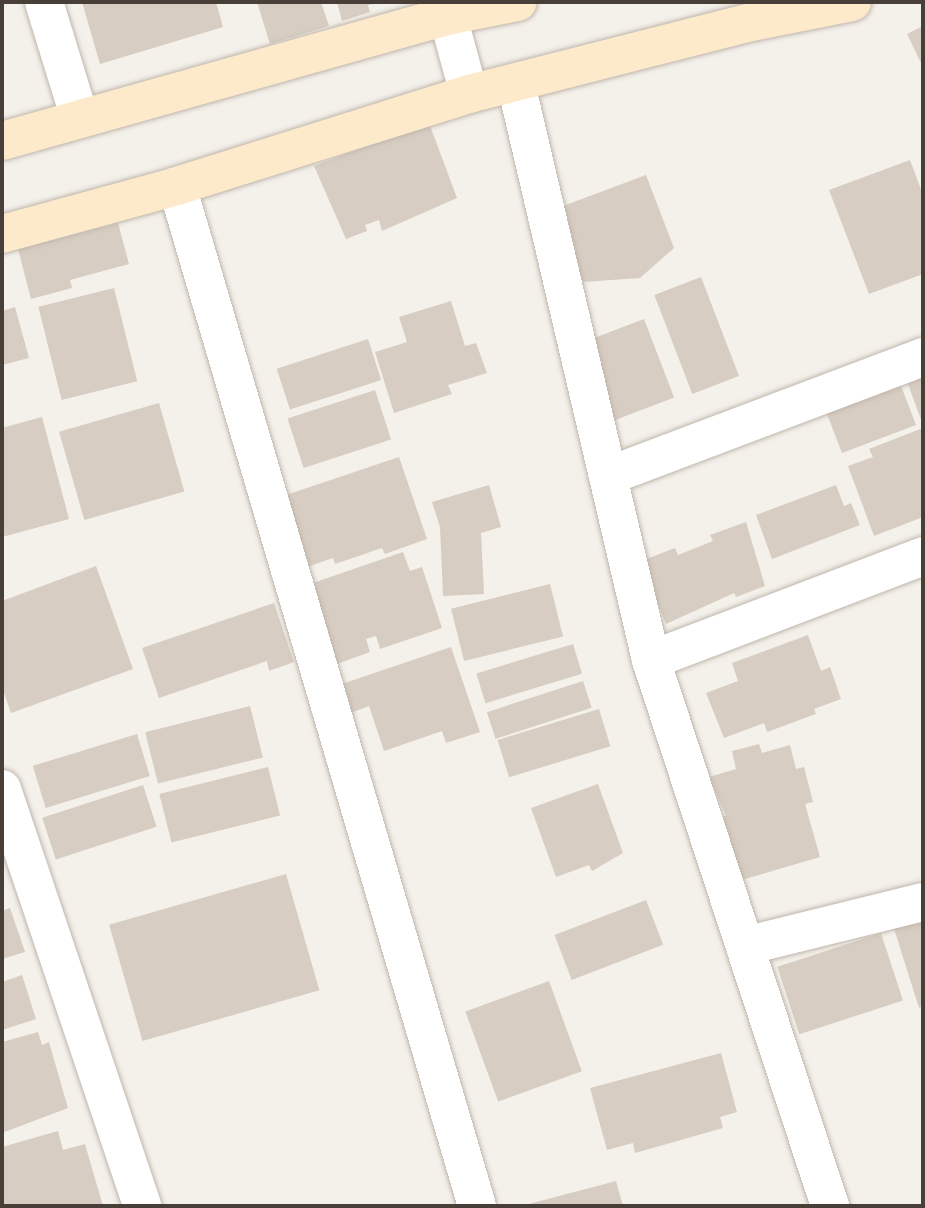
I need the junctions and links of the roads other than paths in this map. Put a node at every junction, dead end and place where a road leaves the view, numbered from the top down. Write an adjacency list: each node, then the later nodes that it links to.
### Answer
1 (44, 2): 7 (street)
2 (518, 2): 4 (main road)
3 (852, 2): 5 (main road)
4 (445, 9): 6 (street); 7 (main road)
5 (516, 85): 6 (main road); 12 (street)
6 (469, 94): 9 (main road)
7 (80, 120): 8 (main road)
8 (2, 141)
9 (177, 186): 10 (main road); 20 (street)
10 (2, 234)
11 (923, 357): 12 (street)
12 (608, 476): 14 (street)
13 (923, 556): 14 (street)
14 (651, 660): 18 (street)
15 (2, 789): 16 (street)
16 (17, 889): 19 (street)
17 (923, 902): 18 (street)
18 (745, 946): 21 (street)
19 (142, 1206)
20 (477, 1206)
21 (830, 1206)

